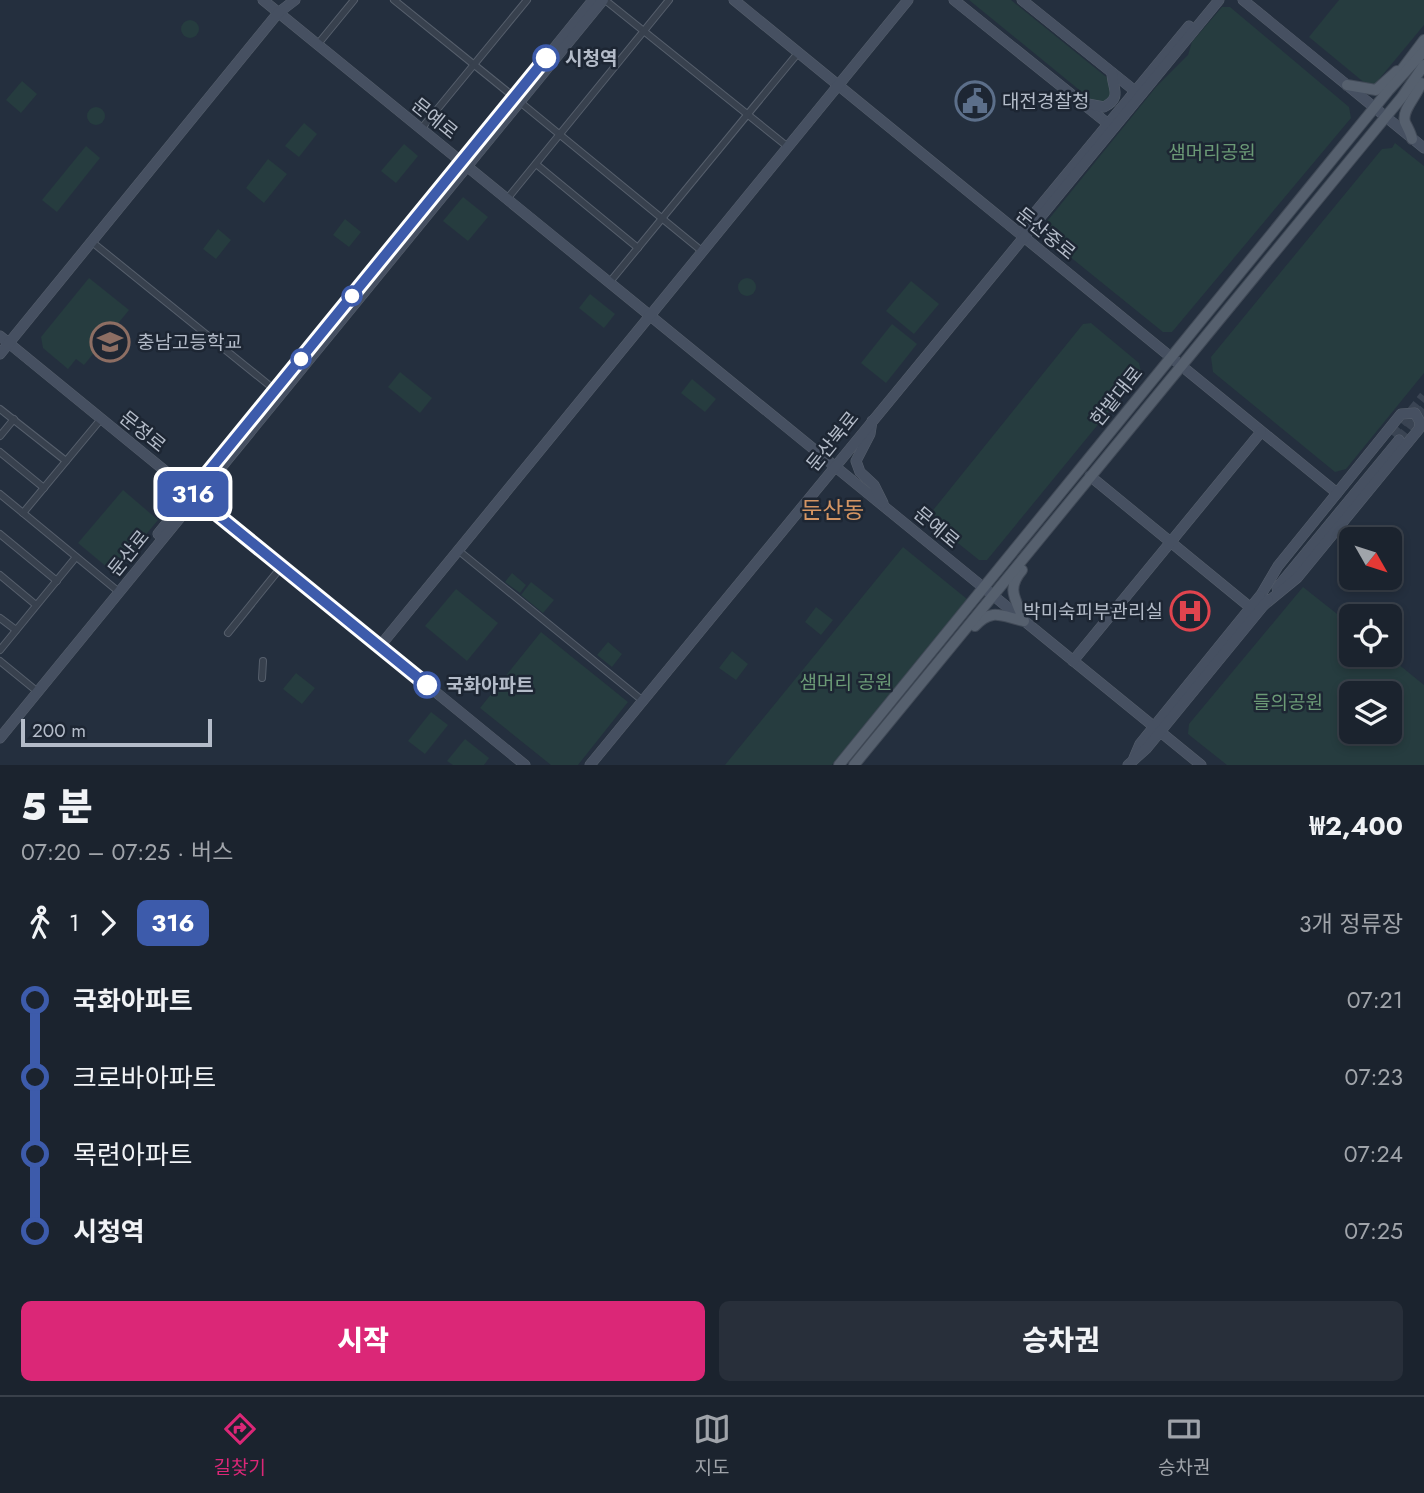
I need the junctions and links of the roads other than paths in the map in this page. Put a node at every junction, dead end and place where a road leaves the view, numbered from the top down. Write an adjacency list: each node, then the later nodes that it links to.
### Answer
1 (263, 0): 17 (main road, 문예로)
2 (283, 0): 17 (main road)
3 (295, 0): 17 (main road)
4 (354, 0): 20 (street)
5 (394, 0): 23 (street)
6 (527, 0): 23 (street)
7 (593, 0): 33 (main road, 둔산로)
8 (604, 0): 18 (street); 33 (main road, 둔산로)
9 (669, 0): 18 (street)
10 (734, 0): 22 (main road, 둔산중로)
11 (908, 0): 29 (main road)
12 (954, 0): 34 (main road)
13 (1022, 0): 26 (main road)
14 (1210, 0): 31 (main road, 둔산북로)
15 (1219, 0): 31 (main road, 둔산북로)
16 (1243, 0): 28 (main road)
17 (278, 13): 20 (main road, 문예로); 49 (main road)
18 (644, 31): 36 (street); 40 (street)
19 (1424, 40): 25 (main road)
20 (318, 44): 39 (main road, 문예로)
21 (1424, 51): 30 (main road, 한밭대로)
22 (798, 53): 29 (main road, 둔산중로); 36 (street)
23 (474, 65): 33 (street); 39 (street)
24 (1424, 65): 32 (main road, 한밭대로)
25 (1399, 70): 28 (main road); 30 (main road)
26 (1112, 73): 31 (main road); 34 (main road)
27 (1422, 81): 32 (main road); 41 (main road)
28 (1347, 85): 35 (main road)
29 (838, 86): 42 (main road); 48 (main road, 둔산중로)
30 (1388, 91): 35 (main road, 한밭대로)
31 (1138, 93): 38 (main road, 둔산북로)
32 (1402, 97): 37 (main road, 한밭대로)
33 (517, 100): 40 (street); 44 (main road, 둔산로)
34 (1084, 104): 38 (main road)
35 (1374, 107): 37 (main road); 56 (main road, 한밭대로)
36 (747, 114): 42 (street); 47 (street)
37 (1386, 117): 41 (main road); 57 (main road, 한밭대로)
38 (1111, 126): 48 (main road, 둔산북로)
39 (421, 129): 44 (main road, 문예로)
40 (559, 135): 45 (street); 47 (street)
41 (1412, 139): 43 (main road)
42 (788, 147): 51 (main road)
43 (1424, 148)
44 (464, 164): 46 (main road, 문예로); 58 (main road, 둔산로)
45 (536, 164): 46 (street); 50 (street)
46 (507, 199): 52 (main road, 문예로)
47 (662, 218): 50 (street); 51 (street)
48 (1022, 236): 56 (main road, 둔산중로); 62 (main road, 둔산북로)
49 (92, 242): 54 (main road); 58 (street)
50 (638, 248): 52 (street)
51 (703, 252): 53 (main road)
52 (610, 283): 53 (main road, 문예로)
53 (650, 316): 68 (main road, 문예로); 78 (main road)
54 (4, 340): 55 (main road); 61 (main road, 문정로)
55 (0, 354)
56 (1170, 358): 57 (main road, 둔산중로); 85 (main road, 한밭대로)
57 (1181, 366): 63 (main road, 둔산중로); 69 (main road, 한밭대로)
58 (278, 392): 73 (main road, 둔산로)
59 (0, 409): 60 (street)
60 (13, 419): 64 (street); 67 (street)
61 (101, 419): 67 (street); 73 (main road, 문정로)
62 (872, 419): 68 (main road, 둔산북로); 74 (main road)
63 (1261, 432): 72 (main road, 둔산중로); 77 (main road)
64 (0, 436)
65 (1396, 437): 86 (main road)
66 (0, 452): 70 (street)
67 (66, 461): 70 (street)
68 (834, 466): 74 (main road, 문예로); 100 (main road, 둔산북로)
69 (1090, 476): 77 (main road); 80 (main road, 한밭대로)
70 (44, 488): 75 (street)
71 (0, 494): 75 (street)
72 (1337, 494): 86 (main road); 86 (main road)
73 (194, 495): 81 (main road, 문정로); 84 (main road, 둔산로)
74 (885, 507): 85 (main road, 문예로)
75 (23, 513): 79 (street)
76 (0, 534): 83 (street)
77 (1171, 542): 86 (main road); 97 (main road)
78 (458, 551): 93 (main road); 100 (street)
79 (76, 557): 83 (street); 84 (street)
80 (1021, 560): 85 (main road, 한밭대로); 89 (main road)
81 (282, 566): 92 (street); 93 (main road, 문정로)
82 (0, 575): 87 (street)
83 (57, 581): 87 (street)
84 (116, 590): 99 (main road, 둔산로); 103 (main road, 둔산로)
85 (987, 591): 89 (main road, 문예로); 90 (main road, 한밭대로); 107 (main road, 한밭대로)
86 (1257, 604): 102 (main road)
87 (37, 605): 91 (street)
88 (0, 618): 91 (street)
89 (1024, 621): 90 (main road); 97 (main road, 문예로)
90 (965, 629): 108 (main road, 한밭대로)
91 (16, 631): 94 (street)
92 (228, 633)
93 (380, 646): 105 (main road, 문정로)
94 (0, 650)
95 (0, 661): 99 (street)
96 (263, 661): 98 (street)
97 (1073, 661): 102 (main road, 문예로)
98 (262, 678)
99 (33, 688): 101 (main road, 둔산로)
100 (643, 701): 106 (main road, 둔산북로)
101 (0, 728)
102 (1157, 729): 104 (main road); 109 (main road, 문예로)
103 (0, 738)
104 (1131, 762)
105 (526, 765)
106 (590, 765)
107 (839, 765)
108 (854, 765)
109 (1201, 765)

